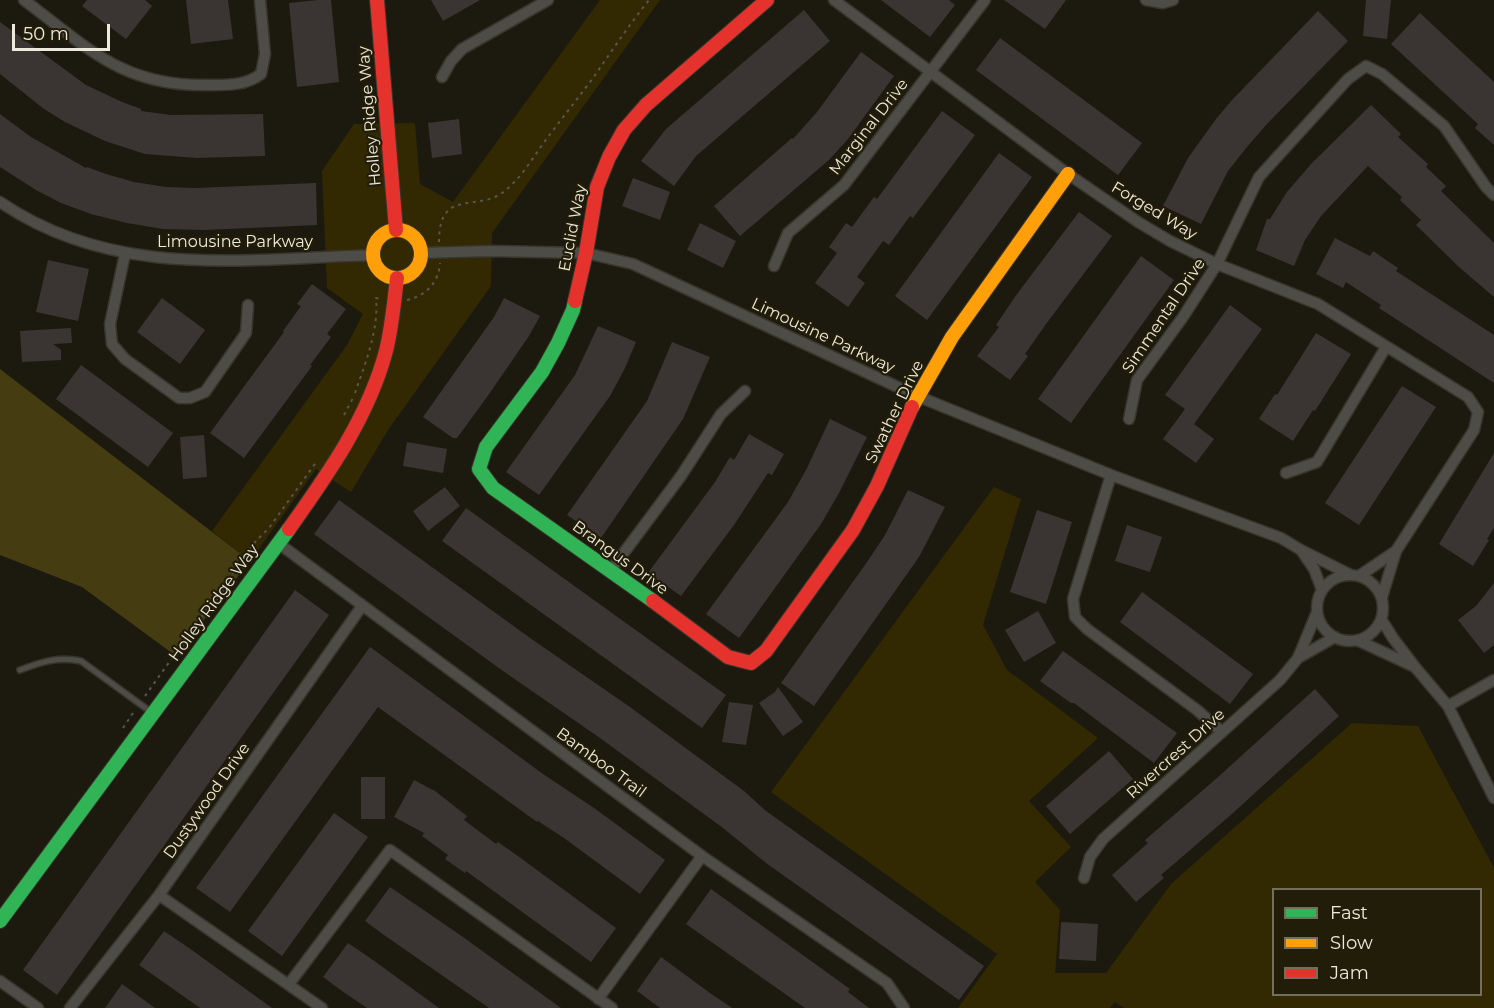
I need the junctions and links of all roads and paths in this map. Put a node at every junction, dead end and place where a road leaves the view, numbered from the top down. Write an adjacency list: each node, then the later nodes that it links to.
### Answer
1 (24, 0): 2 (street)
2 (260, 0)
3 (377, 0): 15 (street, Holley Ridge Way)
4 (548, 0): 11 (street)
5 (767, 0): 17 (street, Euclid Way)
6 (834, 0): 10 (street, Forged Way)
7 (985, 0): 10 (street, Marginal Drive)
8 (1146, 0): 9 (street)
9 (1168, 2)
10 (932, 72): 12 (street, Forged Way); 21 (street, Marginal Drive)
11 (442, 77)
12 (1068, 174): 20 (street, Forged Way); 26 (street, Swather Drive)
13 (1494, 195): 20 (street, Simmental Drive)
14 (0, 202): 18 (street, Limousine Parkway)
15 (396, 230): 16 (street); 19 (street)
16 (421, 253): 17 (street, Limousine Parkway); 22 (street)
17 (586, 253): 26 (street, Limousine Parkway); 28 (street, Euclid Way)
18 (125, 254): 19 (street, Limousine Parkway); 23 (street)
19 (373, 255): 22 (street)
20 (1217, 264): 24 (street, Forged Way); 27 (street, Simmental Drive)
21 (774, 266)
22 (397, 278): 31 (street, Holley Ridge Way)
23 (248, 304)
24 (1386, 348): 29 (street); 33 (street, Forged Way)
25 (745, 391): 34 (street)
26 (917, 396): 30 (street, Limousine Parkway); 44 (street, Swather Drive)
27 (1129, 419)
28 (479, 469): 34 (street, Brangus Drive)
29 (1286, 473)
30 (1111, 475): 32 (street, Limousine Parkway); 50 (street)
31 (278, 543): 38 (street, Bamboo Trail); 49 (street, Holley Ridge Way)
32 (1301, 550): 35 (street, Limousine Parkway); 36 (street)
33 (1396, 551): 35 (street); 37 (street)
34 (611, 570): 44 (street, Brangus Drive)
35 (1354, 575): 36 (street); 37 (street)
36 (1322, 590): 39 (street)
37 (1382, 597): 40 (street)
38 (362, 606): 52 (street, Bamboo Trail); 54 (street, Dustywood Drive)
39 (1317, 612): 41 (street); 43 (street, Rivercrest Drive)
40 (1381, 619): 42 (street); 45 (street)
41 (1335, 637): 42 (street); 43 (street, Rivercrest Drive)
42 (1357, 640): 45 (street)
43 (1298, 657): 50 (street, Rivercrest Drive)
44 (751, 663)
45 (1415, 667): 48 (street)
46 (20, 670): 49 (lane)
47 (1494, 680): 48 (street)
48 (1448, 706): 51 (street)
49 (153, 713): 55 (street, Holley Ridge Way)
50 (1222, 732): 53 (street, Rivercrest Drive)
51 (1494, 798)
52 (702, 856): 58 (street); 63 (street, Bamboo Trail)
53 (1084, 878)
54 (159, 895): 57 (street); 60 (street, Dustywood Drive)
55 (0, 921)
56 (0, 981): 59 (street)
57 (289, 984): 58 (street); 61 (street)
58 (598, 999): 62 (street)
59 (38, 1008)
60 (70, 1008)
61 (322, 1008)
62 (612, 1008)
63 (904, 1008)

